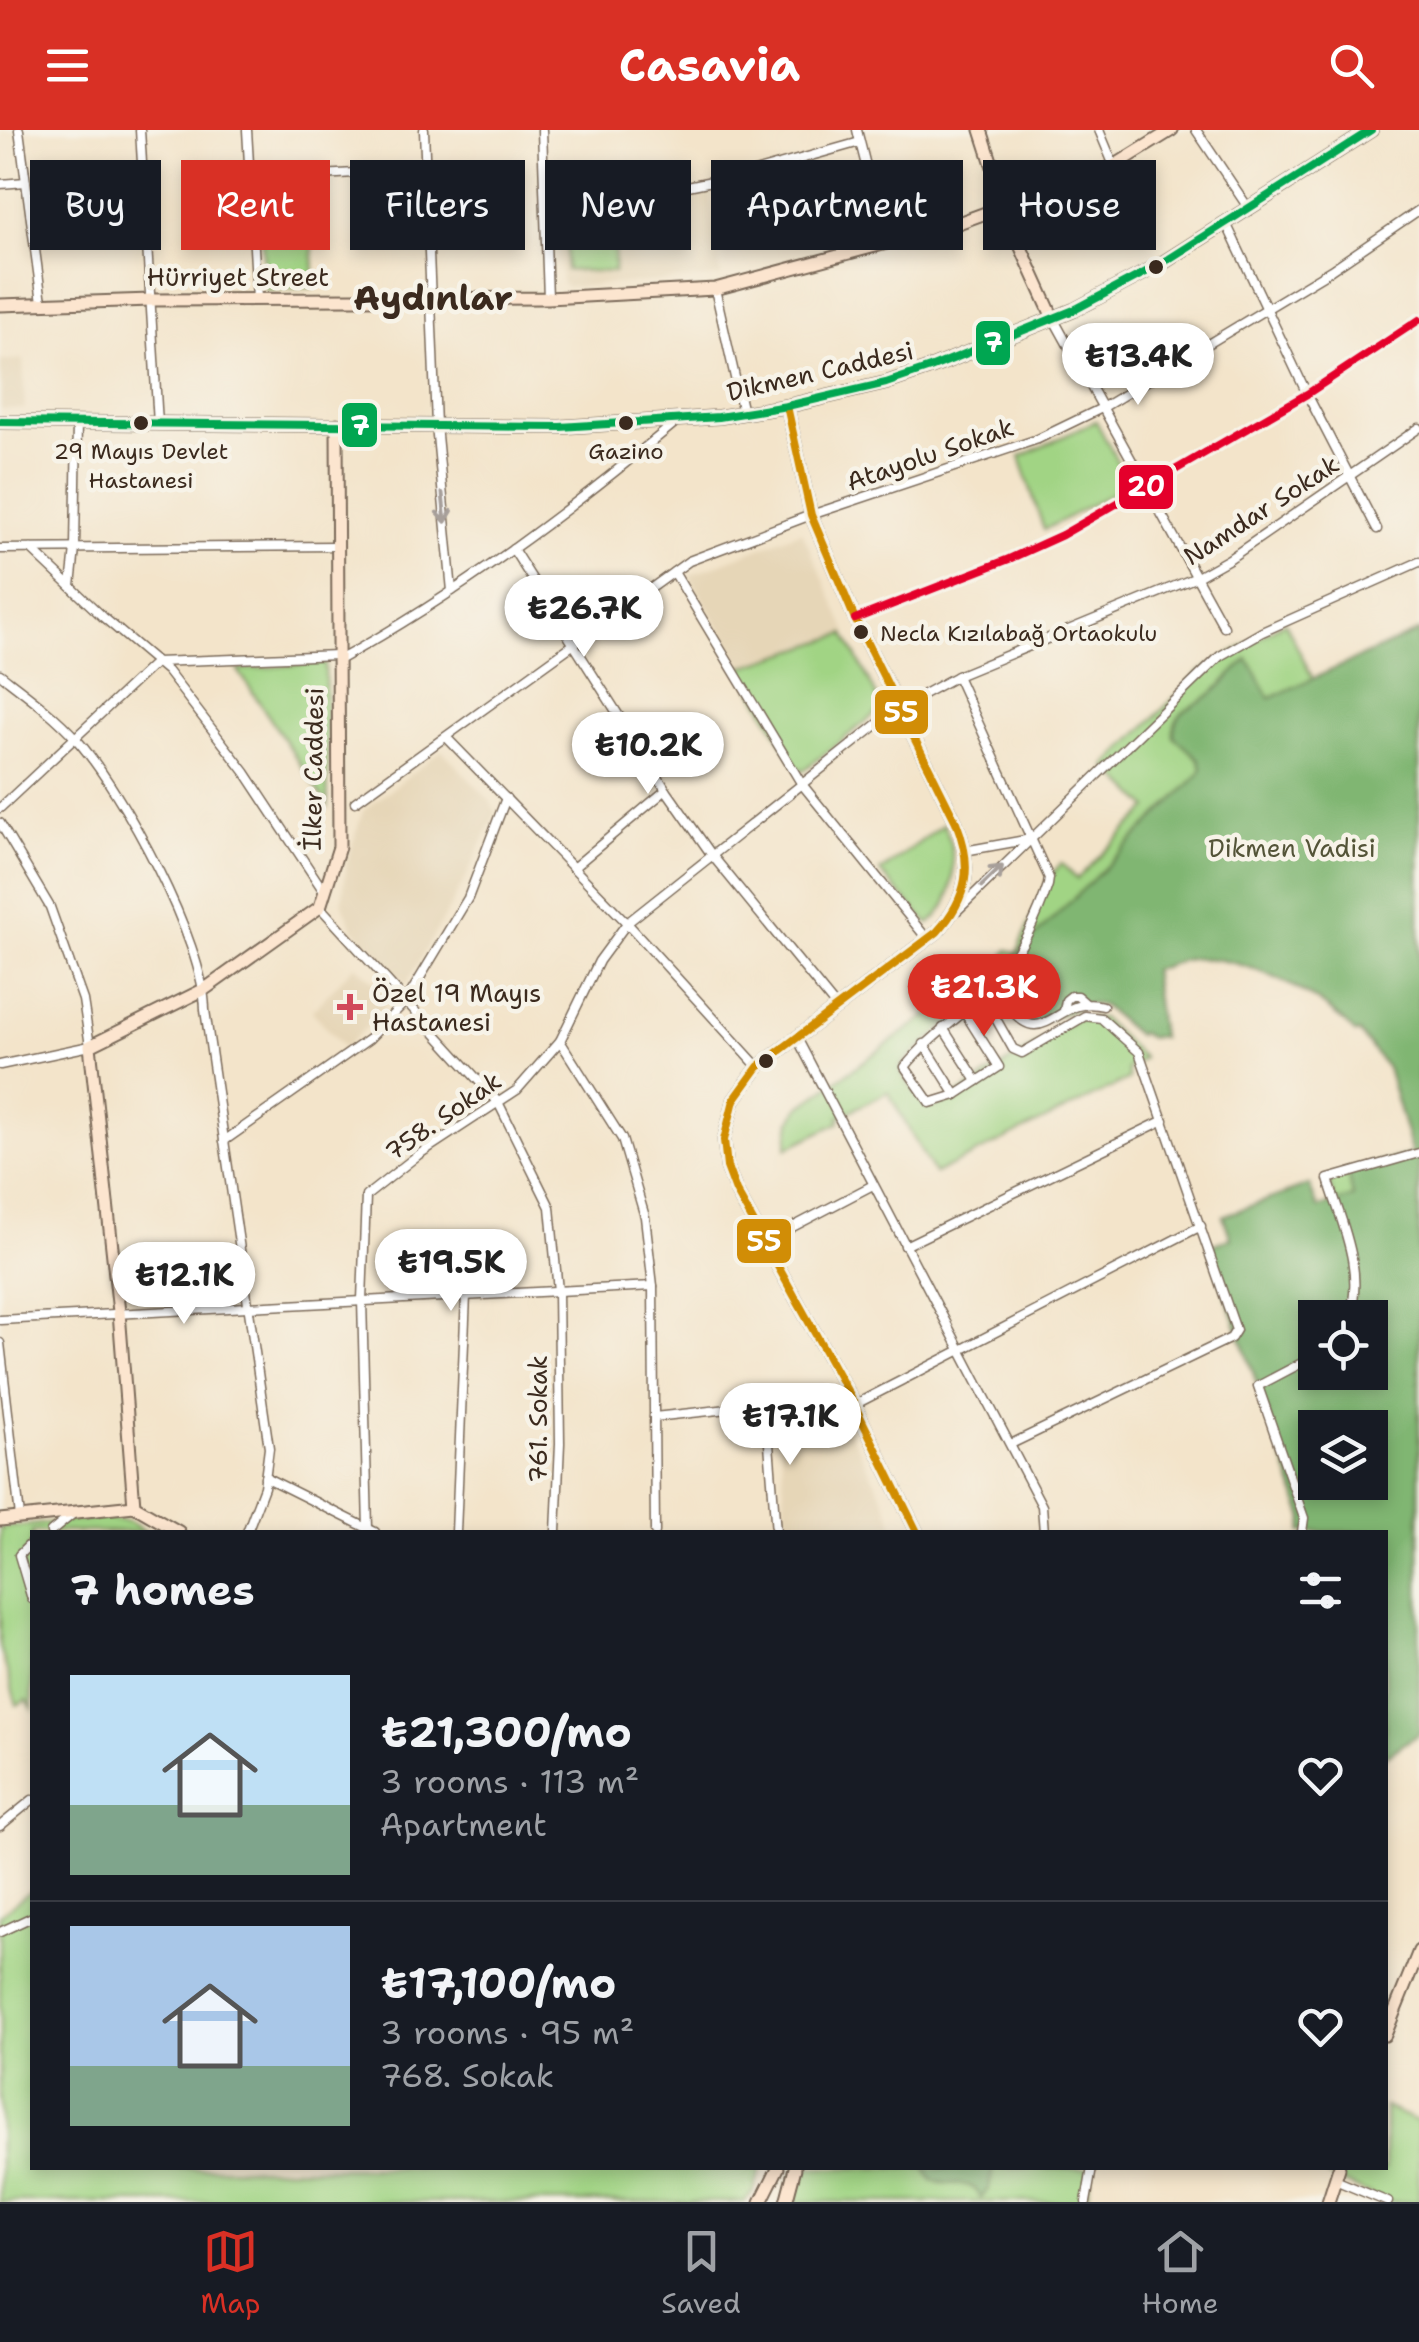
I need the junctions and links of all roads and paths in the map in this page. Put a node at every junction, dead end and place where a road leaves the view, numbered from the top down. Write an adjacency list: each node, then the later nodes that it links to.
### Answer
1 (19, 130): 20 (street)
2 (140, 130): 35 (street)
3 (247, 130): 13 (street)
4 (424, 130): 14 (street)
5 (542, 130): 19 (street)
6 (857, 130): 12 (street)
7 (981, 130): 16 (street)
8 (1099, 130): 17 (street)
9 (1172, 130): 18 (street, Hürriyet Street)
10 (1196, 130): 23 (street)
11 (1371, 130): 23 (main road, Dikmen Caddesi)
12 (860, 142): 15 (street); 22 (street)
13 (249, 160)
14 (426, 160)
15 (865, 160)
16 (990, 160)
17 (1112, 160)
18 (1124, 160)
19 (545, 180)
20 (26, 182): 21 (street); 36 (street)
21 (0, 184)
22 (691, 185)
23 (1248, 210): 25 (main road, Dikmen Caddesi)
24 (1419, 210): 38 (street, Atayolu Sokak)
25 (1226, 223): 38 (street); 39 (main road, Dikmen Caddesi)
26 (255, 250): 34 (street)
27 (430, 250): 32 (street)
28 (547, 250): 33 (street)
29 (867, 250): 31 (street, Hürriyet Street)
30 (1023, 250): 39 (street)
31 (715, 289): 33 (street, Hürriyet Street); 44 (street)
32 (433, 298): 33 (street, Hürriyet Street); 34 (street, Hürriyet Street); 50 (street)
33 (548, 298)
34 (258, 299): 35 (street, Hürriyet Street)
35 (150, 300): 36 (street, Hürriyet Street); 48 (street)
36 (42, 302): 37 (street, Hürriyet Street)
37 (0, 305)
38 (1268, 309): 41 (street); 43 (street, Atayolu Sokak)
39 (1052, 318): 42 (main road, Dikmen Caddesi); 43 (street)
40 (1419, 320): 41 (street)
41 (1307, 394): 52 (street); 53 (street)
42 (787, 406): 44 (main road, Dikmen Caddesi); 54 (street)
43 (1102, 408): 53 (street); 54 (street, Atayolu Sokak)
44 (744, 413): 45 (main road, Dikmen Caddesi)
45 (678, 420): 50 (main road, Dikmen Caddesi); 60 (street)
46 (0, 422): 47 (main road, Dikmen Caddesi)
47 (77, 422): 48 (main road, Dikmen Caddesi); 59 (street)
48 (158, 424): 49 (main road, Dikmen Caddesi)
49 (337, 424): 50 (main road, Dikmen Caddesi); 56 (street, İlker Caddesi)
50 (436, 426): 65 (street, one-way to 65)
51 (1419, 428): 52 (street, Namdar Sokak)
52 (1348, 477): 55 (street); 63 (street, Namdar Sokak)
53 (1146, 486): 63 (street); 66 (street)
54 (811, 515): 62 (street, Atayolu Sokak); 66 (street)
55 (1377, 529)
56 (338, 546): 59 (street); 69 (street, İlker Caddesi)
57 (0, 549): 58 (street)
58 (32, 549): 59 (street); 64 (street)
59 (76, 549): 64 (street)
60 (514, 549): 65 (street); 68 (street)
61 (1419, 562): 82 (street)
62 (674, 572): 68 (street, Atayolu Sokak); 76 (street)
63 (1197, 578): 67 (street); 72 (street, Namdar Sokak)
64 (71, 586): 70 (street)
65 (452, 591): 69 (street)
66 (855, 619): 73 (street)
67 (1224, 627)
68 (573, 645): 74 (street, Atayolu Sokak); 77 (street)
69 (337, 658): 70 (street); 86 (street, İlker Caddesi)
70 (156, 662): 75 (street); 86 (street)
71 (0, 674): 75 (street)
72 (958, 676): 73 (street, Namdar Sokak); 82 (street)
73 (898, 708): 76 (street, 758. Sokak); 83 (street)
74 (446, 736): 78 (street); 79 (street, Atayolu Sokak)
75 (77, 738): 80 (street); 92 (street)
76 (800, 784): 84 (street, 758. Sokak); 90 (street)
77 (666, 790): 84 (street); 85 (street)
78 (506, 798): 85 (street); 94 (street)
79 (355, 802)
80 (0, 808)
81 (0, 824): 102 (street)
82 (1032, 839): 83 (street); 88 (street, one-way to 82); 91 (street)
83 (964, 851): 88 (street)
84 (711, 854): 89 (street, 758. Sokak); 96 (street)
85 (573, 868): 89 (street)
86 (325, 893): 87 (street, İlker Caddesi)
87 (320, 907): 92 (street); 94 (street, 761. Sokak)
88 (954, 914): 90 (street)
89 (627, 923): 100 (street, 758. Sokak); 104 (street)
90 (928, 940): 96 (street)
91 (1000, 978): 93 (street); 95 (street)
92 (205, 989): 102 (street); 109 (street)
93 (982, 994): 97 (street); 108 (street)
94 (406, 1002): 107 (street, 761. Sokak); 109 (street)
95 (1102, 1006)
96 (836, 1007): 99 (street)
97 (963, 1010): 98 (street); 105 (street)
98 (942, 1028): 101 (street); 105 (street)
99 (796, 1036): 104 (street); 111 (street)
100 (560, 1041): 107 (street, 758. Sokak); 115 (street)
101 (924, 1044): 106 (street); 106 (street)
102 (90, 1046): 103 (street); 121 (street)
103 (0, 1064)
104 (758, 1067): 113 (street)
105 (978, 1081): 106 (street)
106 (956, 1095)
107 (498, 1102): 116 (street, 761. Sokak); 118 (street, 758. Sokak)
108 (1164, 1120): 112 (street); 114 (street)
109 (224, 1141): 120 (street)
110 (1419, 1153): 119 (street)
111 (873, 1185): 113 (street); 114 (street)
112 (1201, 1226): 124 (street); 129 (street)
113 (764, 1242): 126 (street)
114 (905, 1246): 124 (street)
115 (653, 1286): 116 (street); 128 (street)
116 (558, 1290): 117 (street); 140 (street, 761. Sokak)
117 (466, 1295): 118 (street); 139 (street)
118 (362, 1300): 120 (street); 138 (street, 758. Sokak)
119 (1354, 1300)
120 (248, 1306): 121 (street); 130 (street)
121 (119, 1312): 122 (street); 131 (street)
122 (0, 1320)
123 (0, 1343): 133 (street)
124 (960, 1349): 126 (street); 129 (street)
125 (1298, 1365): 145 (street)
126 (852, 1401): 127 (street); 143 (street)
127 (766, 1406): 128 (street); 142 (street)
128 (654, 1417): 141 (street)
129 (1011, 1444): 144 (street)
130 (265, 1477): 137 (street); 138 (street)
131 (134, 1506): 132 (street); 136 (street)
132 (75, 1511): 133 (street); 135 (street)
133 (20, 1517): 134 (street)
134 (0, 1520)
135 (53, 1530)
136 (175, 1530)
137 (247, 1530)
138 (372, 1530)
139 (456, 1530)
140 (556, 1530)
141 (654, 1530)
142 (776, 1530)
143 (916, 1530)
144 (1044, 1530)
145 (1302, 1530)
146 (30, 1544): 147 (street)
147 (30, 1594)
148 (30, 1802): 150 (street)
149 (0, 1810): 150 (street)
150 (3, 1824)
151 (30, 1918): 152 (street)
152 (0, 1932)
153 (1419, 1951): 154 (street)
154 (1388, 2027)
155 (794, 2170): 160 (street)
156 (1092, 2170): 161 (street)
157 (777, 2172): 159 (street)
158 (1337, 2174): 162 (street); 163 (street)
159 (761, 2202)
160 (786, 2202)
161 (1086, 2202)
162 (1328, 2202)
163 (1388, 2202)

